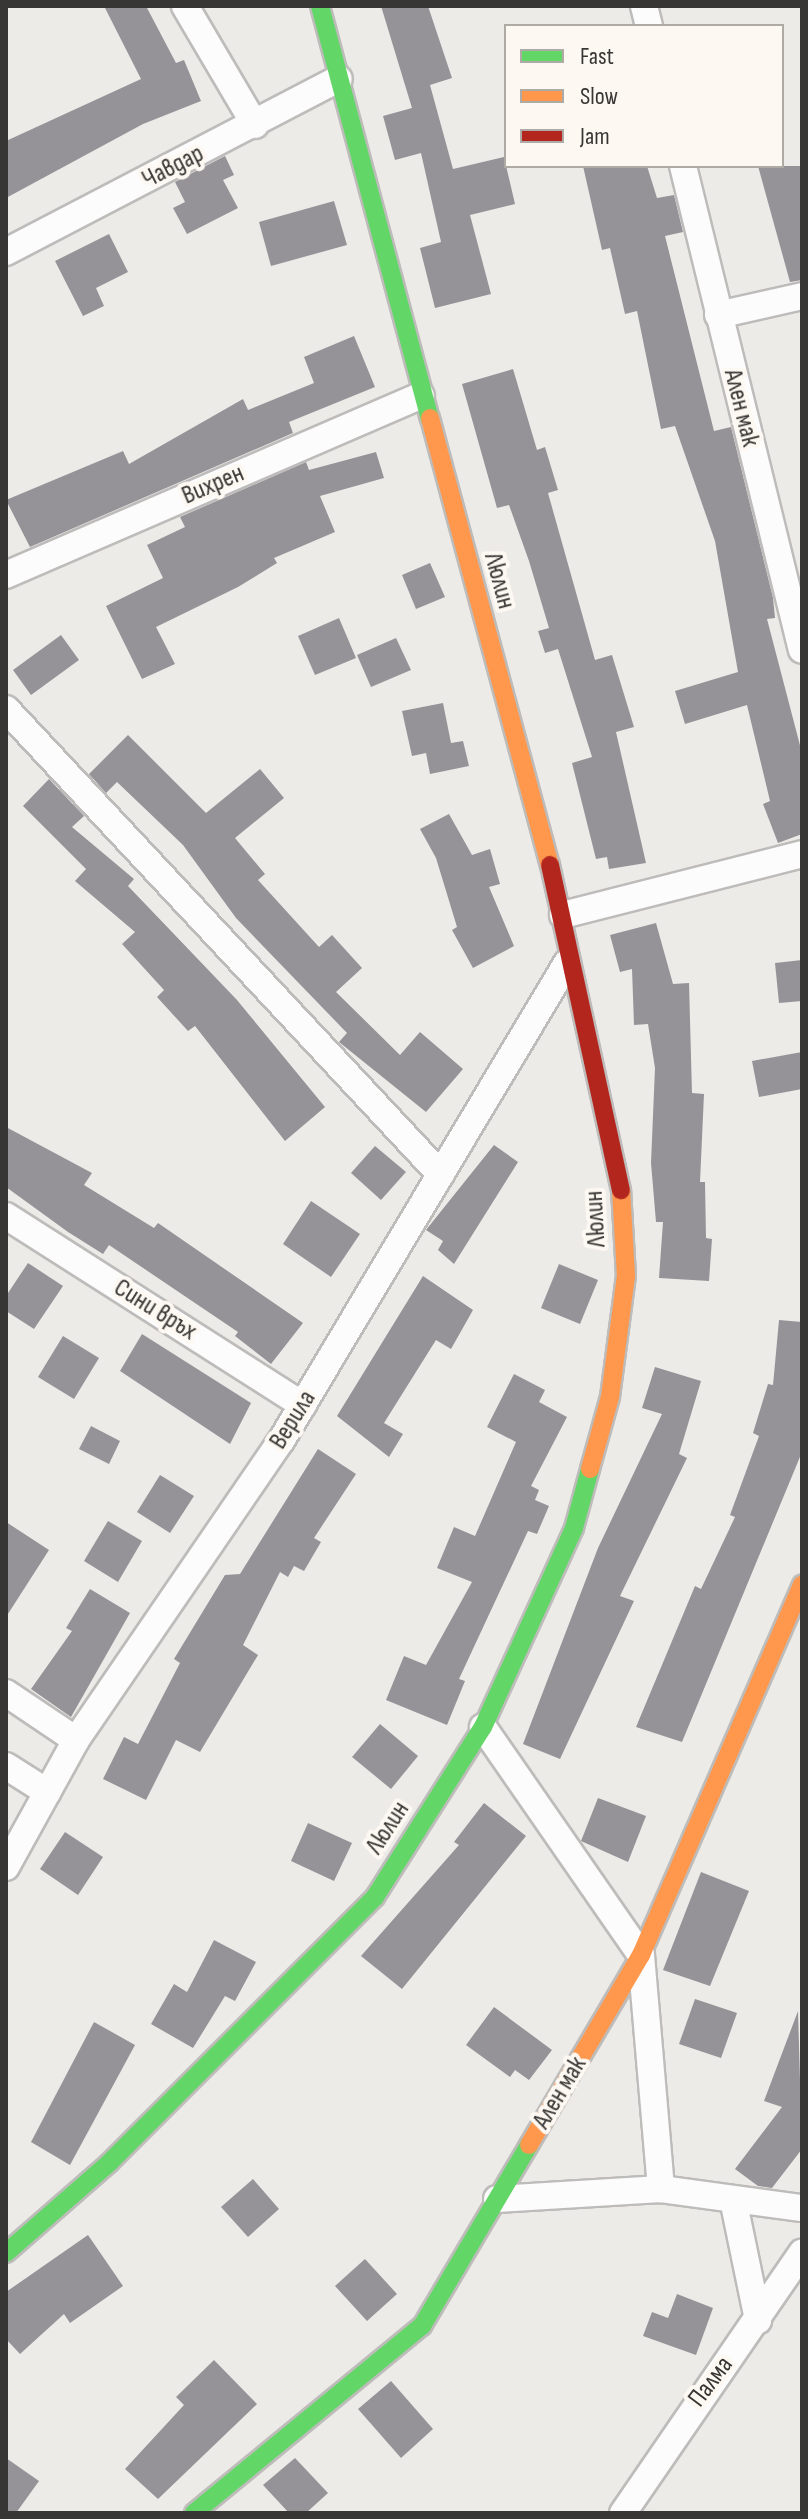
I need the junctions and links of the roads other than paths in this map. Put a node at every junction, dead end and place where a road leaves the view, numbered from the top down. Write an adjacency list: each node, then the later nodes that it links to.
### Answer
1 (185, 6): 4 (street)
2 (320, 6): 3 (street, Люлин)
3 (339, 79): 4 (street, Чавдар); 9 (street, Люлин)
4 (255, 125): 6 (street, Чавдар)
5 (683, 168): 8 (street, Ален мак)
6 (6, 252)
7 (802, 296): 8 (street)
8 (718, 315): 11 (street, Ален мак)
9 (421, 395): 10 (street, Вихрен); 14 (street, Люлин)
10 (6, 575)
11 (802, 650)
12 (6, 709): 16 (street)
13 (802, 854): 14 (street)
14 (563, 915): 15 (street, Люлин)
15 (567, 963): 16 (street, Верила); 21 (street, Люлин)
16 (441, 1175): 18 (street, Верила)
17 (6, 1216): 18 (street, Сини връх)
18 (303, 1405): 22 (street, Верила)
19 (802, 1584): 26 (street, Ален мак)
20 (6, 1693): 22 (street)
21 (483, 1727): 26 (street); 31 (street, Люлин)
22 (76, 1740): 24 (street, Верила)
23 (6, 1766): 24 (street)
24 (47, 1792): 25 (street, Верила)
25 (6, 1867)
26 (641, 1955): 27 (street); 28 (street, Ален мак)
27 (661, 2189): 28 (street); 29 (street)
28 (497, 2199): 34 (street, Ален мак)
29 (733, 2199): 30 (street); 33 (street)
30 (802, 2208)
31 (6, 2253)
32 (802, 2253): 33 (street, Палма)
33 (758, 2320): 35 (street, Палма)
34 (194, 2513)
35 (623, 2513)

